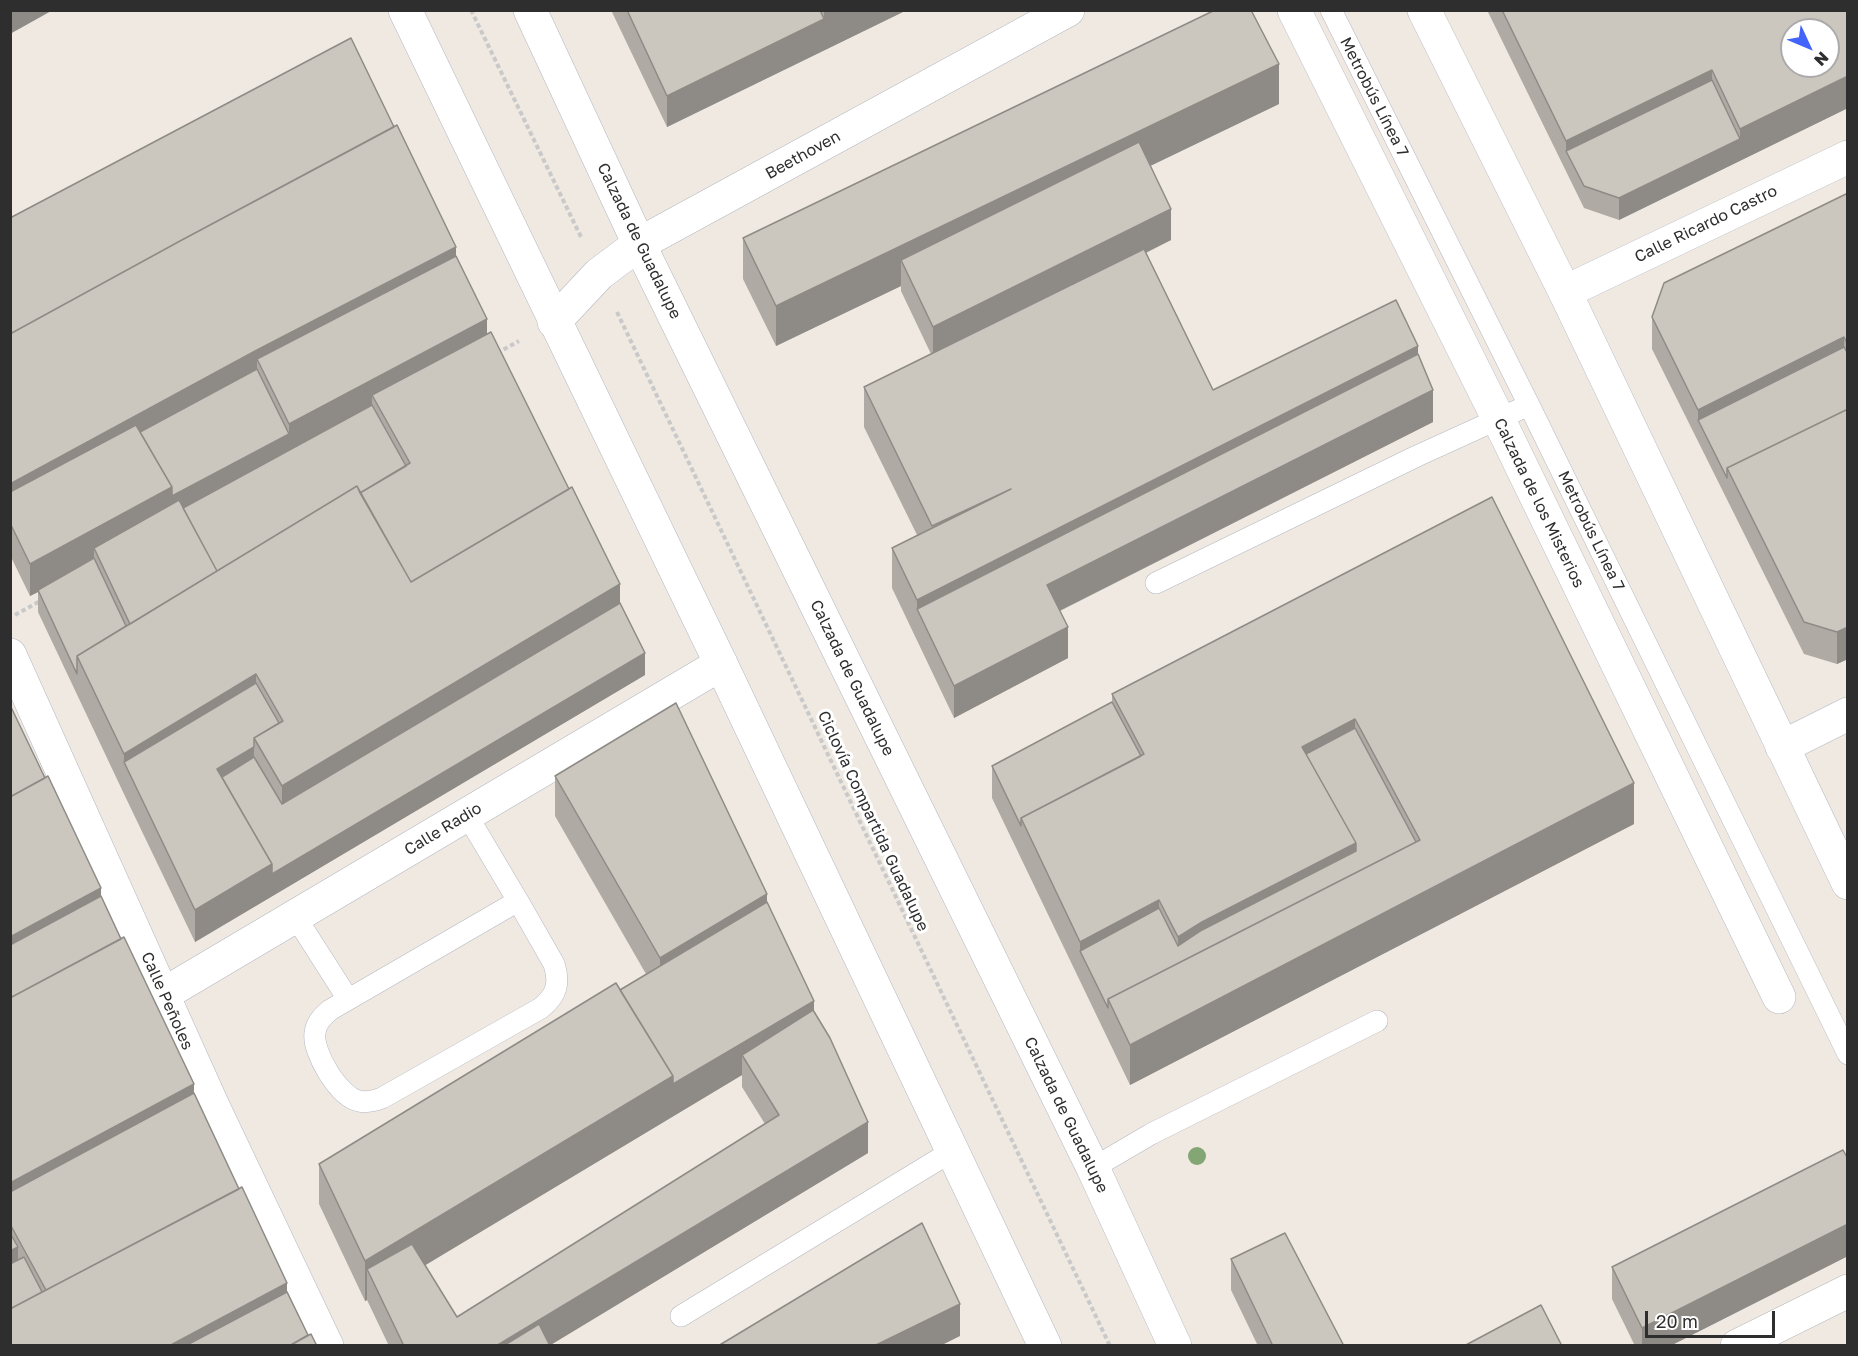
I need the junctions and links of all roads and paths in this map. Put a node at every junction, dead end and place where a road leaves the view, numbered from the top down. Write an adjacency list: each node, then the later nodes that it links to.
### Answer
1 (405, 10): 13 (main road)
2 (471, 10): 9 (path)
3 (530, 10): 10 (main road, Calzada de Guadalupe)
4 (1068, 10): 10 (main road, Beethoven)
5 (1294, 10): 16 (main road, Calzada de los Misterios)
6 (1330, 10): 15 (lane, Metrobús Línea 7)
7 (1424, 10): 11 (main road)
8 (1848, 157): 11 (main road, Calle Ricardo Castro)
9 (577, 229)
10 (639, 244): 13 (main road, Beethoven); 34 (main road, Calzada de Guadalupe)
11 (1565, 292): 23 (main road)
12 (615, 308): 39 (path, Ciclovía Compartida Guadalupe)
13 (554, 322): 14 (path); 21 (main road)
14 (492, 356)
15 (1529, 405): 16 (lane); 32 (lane, Metrobús Línea 7)
16 (1498, 418): 17 (lane); 29 (main road, Calzada de los Misterios)
17 (1156, 583)
18 (52, 595): 19 (path)
19 (10, 618)
20 (10, 655): 28 (main road, Calle Peñoles)
21 (721, 664): 24 (main road, Calle Radio); 33 (main road)
22 (1848, 714): 23 (main road)
23 (1782, 747): 25 (main road)
24 (467, 815): 26 (lane); 27 (main road, Calle Radio)
25 (1848, 883)
26 (518, 901): 30 (lane); 30 (lane)
27 (295, 916): 28 (main road, Calle Radio); 30 (lane)
28 (164, 994): 37 (main road, Calle Peñoles)
29 (1779, 997)
30 (348, 999)
31 (1377, 1021): 34 (lane)
32 (1848, 1054)
33 (954, 1150): 36 (lane); 38 (main road)
34 (1093, 1168): 40 (main road, Calzada de Guadalupe)
35 (1848, 1291): 41 (main road)
36 (681, 1316)
37 (327, 1346)
38 (1045, 1346)
39 (1110, 1346)
40 (1175, 1346)
41 (1737, 1346)

